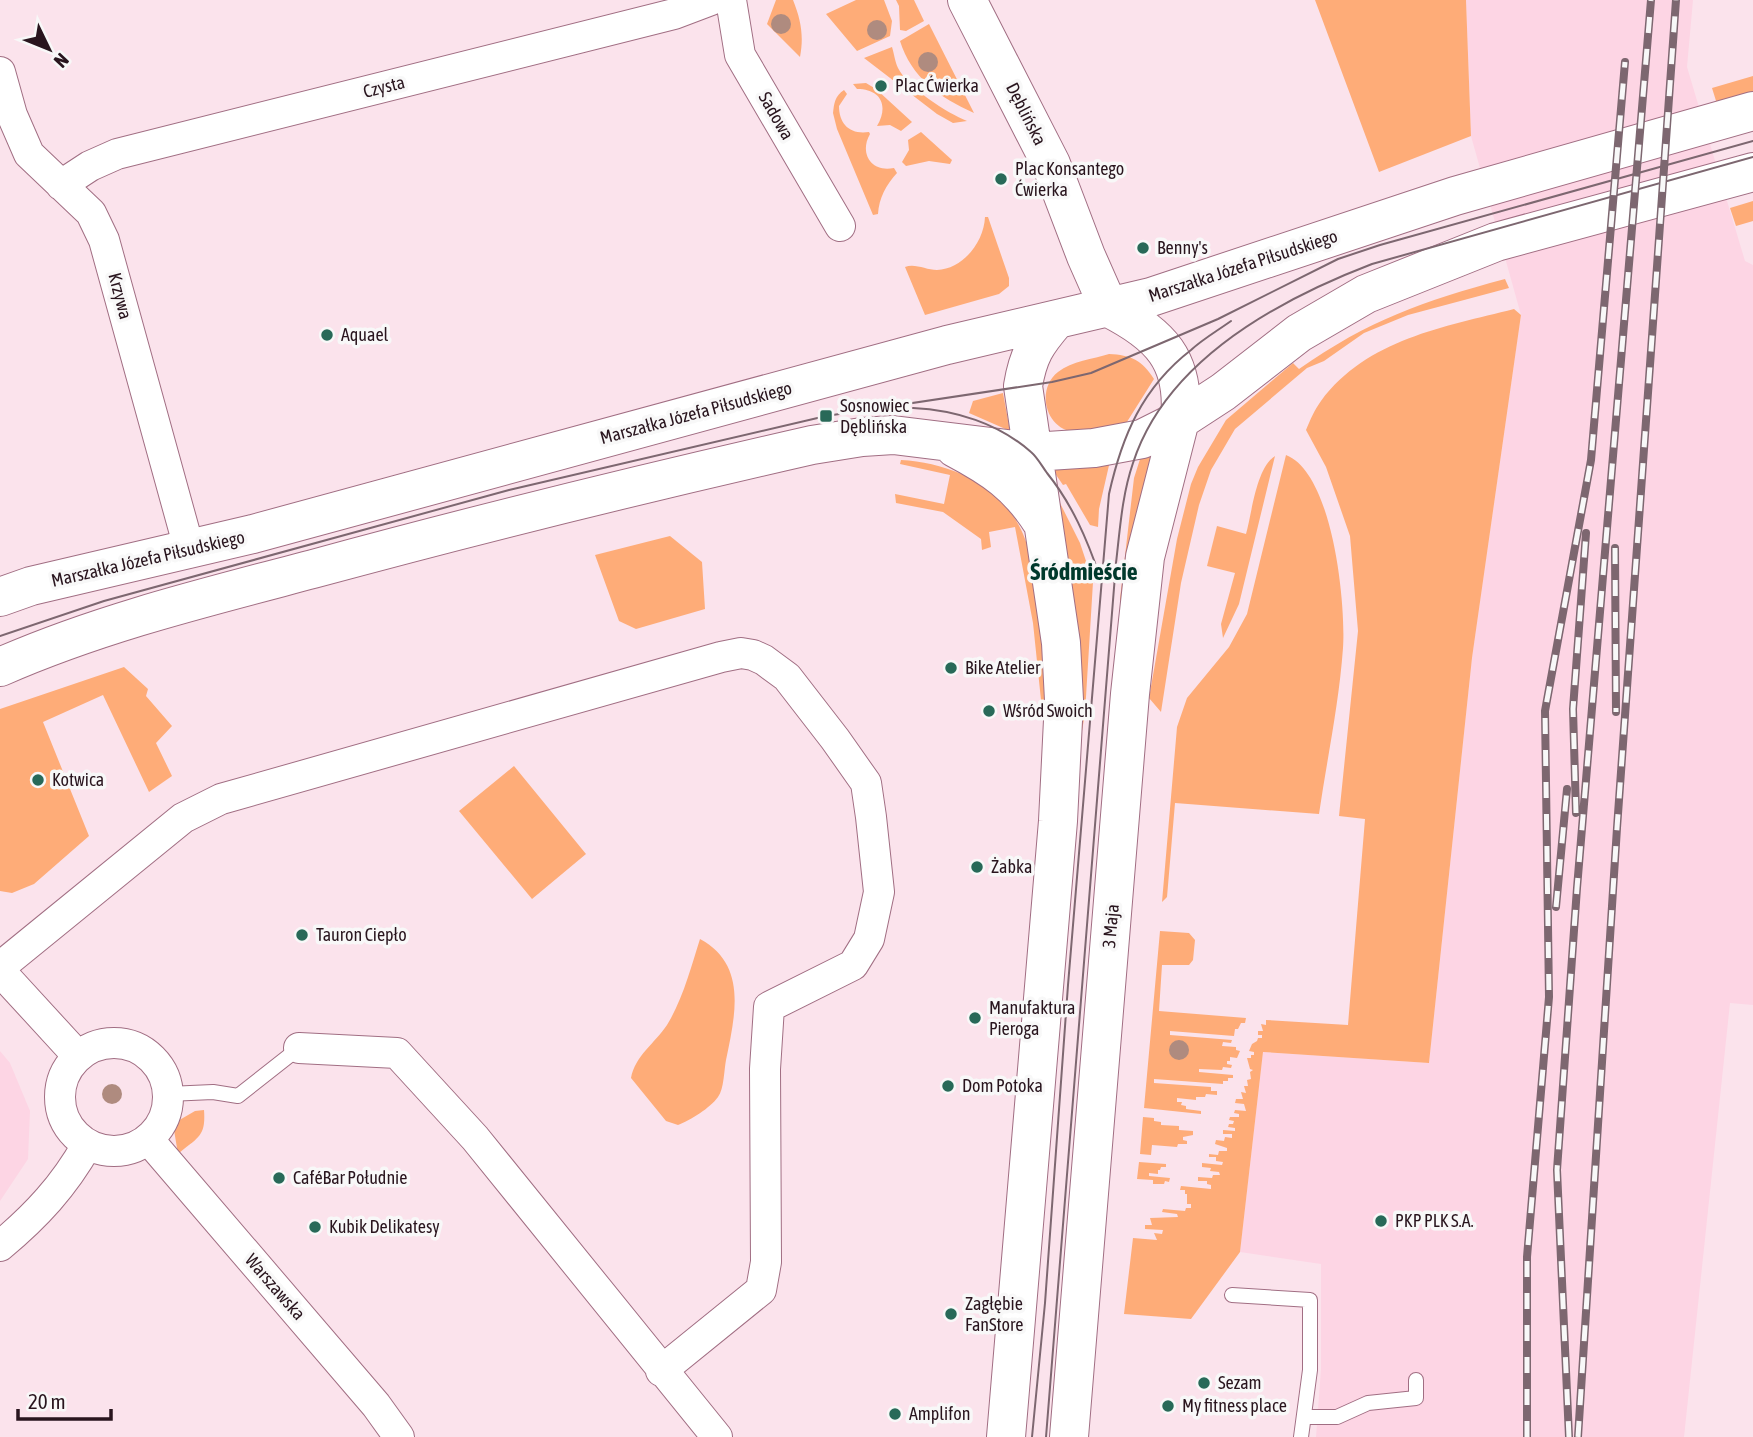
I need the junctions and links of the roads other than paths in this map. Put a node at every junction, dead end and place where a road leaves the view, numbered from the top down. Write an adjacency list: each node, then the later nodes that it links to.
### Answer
1 (711, 0): 9 (street, Czysta)
2 (731, 0): 11 (street, Sadowa)
3 (967, 0): 13 (main road, Dęblińska)
4 (0, 72): 9 (street, Krzywa)
5 (1753, 111): 10 (main road, Marszałka Józefa Piłsudskiego)
6 (1753, 121): 10 (main road, Marszałka Józefa Piłsudskiego)
7 (1753, 172): 12 (main road)
8 (1753, 182): 12 (main road)
9 (61, 185): 19 (street, Krzywa)
10 (1388, 218): 13 (main road, Marszałka Józefa Piłsudskiego)
11 (841, 226)
12 (1404, 279): 15 (main road)
13 (1109, 308): 14 (main road, Marszałka Józefa Piłsudskiego); 15 (main road)
14 (1056, 320): 17 (main road); 19 (main road, Marszałka Józefa Piłsudskiego)
15 (1180, 420): 17 (main road); 36 (main road, 3 Maja)
16 (940, 440): 17 (main road); 18 (main road); 21 (main road)
17 (1032, 452): 18 (main road)
18 (1044, 526): 35 (main road)
19 (189, 548): 20 (main road, Marszałka Józefa Piłsudskiego)
20 (0, 597)
21 (0, 667)
22 (0, 969): 24 (street); 30 (street)
23 (299, 1048): 25 (lane); 30 (street)
24 (78, 1056): 25 (street); 27 (street)
25 (168, 1094): 26 (street)
26 (148, 1139): 27 (street); 33 (street, Warszawska)
27 (87, 1145): 28 (street)
28 (0, 1246)
29 (1232, 1294): 32 (lane)
30 (661, 1371): 34 (street)
31 (1416, 1380): 32 (lane)
32 (1304, 1417): 37 (lane)
33 (399, 1437)
34 (717, 1437)
35 (1006, 1437)
36 (1069, 1437)
37 (1301, 1437)

